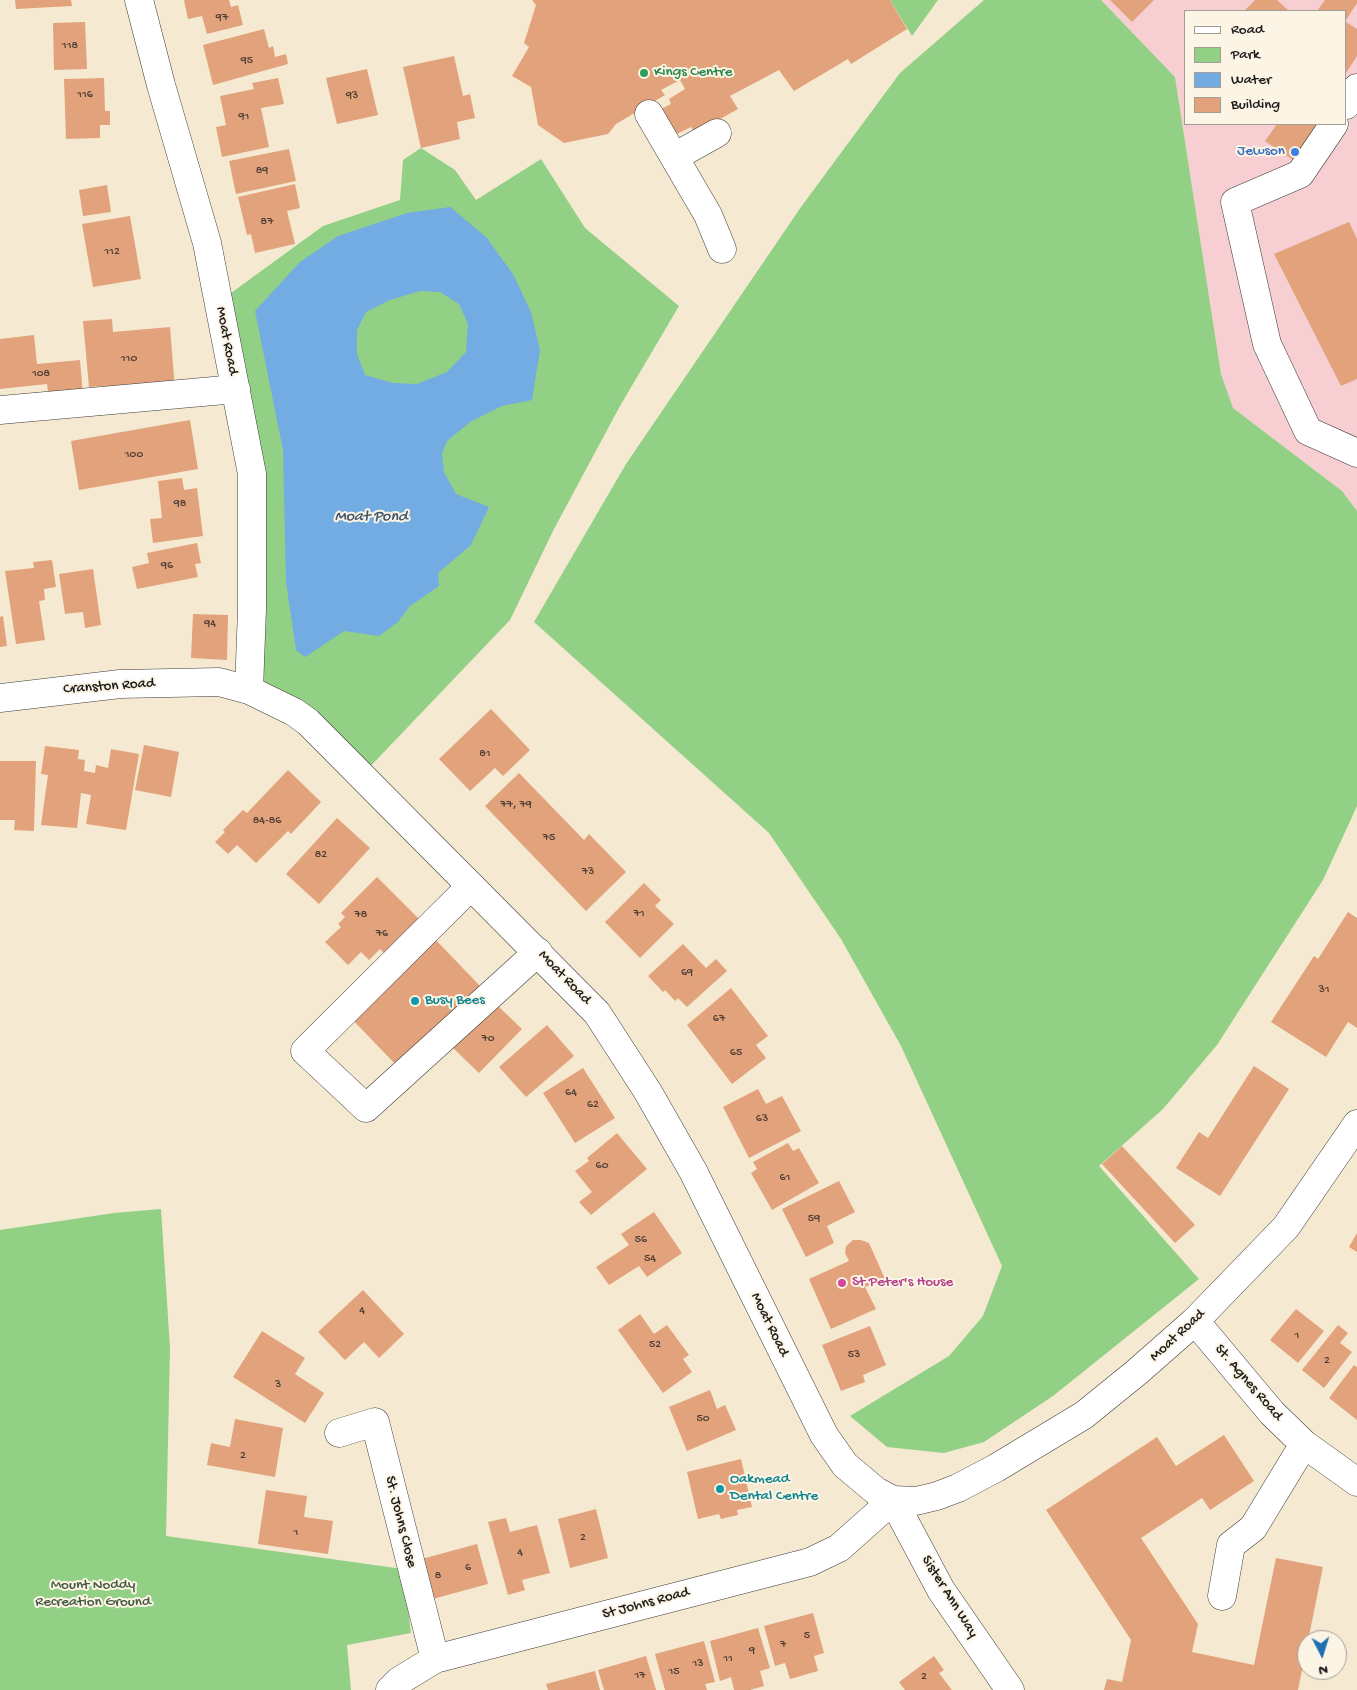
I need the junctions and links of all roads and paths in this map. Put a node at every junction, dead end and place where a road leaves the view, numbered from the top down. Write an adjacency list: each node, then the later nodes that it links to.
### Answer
1 (139, 0): 9 (street, Moat Road)
2 (1357, 88): 3 (street)
3 (1347, 103)
4 (649, 114): 7 (street)
5 (1333, 125): 11 (street)
6 (717, 133): 7 (street)
7 (674, 157): 8 (street)
8 (722, 249)
9 (236, 389): 10 (street); 13 (street, Moat Road)
10 (0, 410)
11 (1357, 453)
12 (218, 682): 13 (street, Moat Road); 14 (street, Cranston Road)
13 (250, 690): 15 (street, Moat Road)
14 (0, 698)
15 (471, 886): 16 (street, Moat Road); 16 (street)
16 (538, 952): 22 (street, Moat Road)
17 (1357, 1124): 18 (street, Moat Road)
18 (1195, 1321): 20 (street, St. Agnes Road); 22 (street, Moat Road)
19 (338, 1433): 24 (street, St. Johns Close)
20 (1304, 1444): 21 (street, St. Agnes Road); 23 (street)
21 (1357, 1482)
22 (893, 1500): 24 (street, St Johns Road); 26 (street, Sister Ann Way)
23 (1222, 1596)
24 (435, 1659): 25 (street, St Johns Road)
25 (390, 1690)
26 (1010, 1690)

